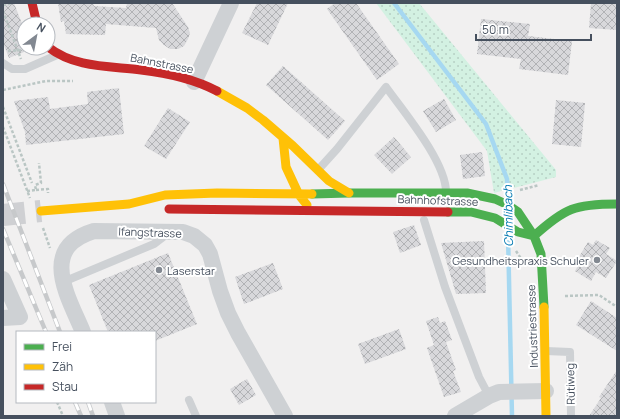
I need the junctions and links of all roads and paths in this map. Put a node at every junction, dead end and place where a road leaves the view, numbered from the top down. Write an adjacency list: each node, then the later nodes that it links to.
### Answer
1 (13, 3): 4 (path)
2 (32, 3): 6 (main road)
3 (231, 3): 13 (street)
4 (3, 5)
5 (3, 11): 7 (path)
6 (35, 16)
7 (16, 45)
8 (16, 50): 9 (path)
9 (8, 51)
10 (57, 55): 11 (lane); 13 (main road, Bahnstrasse)
11 (3, 63)
12 (74, 81): 14 (path)
13 (194, 82): 17 (main road, Bahnstrasse)
14 (3, 90)
15 (3, 106): 20 (path)
16 (3, 127): 27 (path)
17 (283, 138): 19 (main road, Bahnstrasse); 31 (main road)
18 (39, 163): 25 (path)
19 (313, 172): 29 (main road, Bahnstrasse); 30 (lane)
20 (32, 183)
21 (269, 184): 28 (main road)
22 (307, 184): 31 (main road)
23 (539, 185): 26 (path)
24 (48, 189): 25 (path)
25 (36, 190): 27 (path)
26 (520, 190)
27 (27, 191): 32 (path)
28 (251, 193): 31 (main road, Bahnhofstrasse); 33 (main road, Bahnhofstrasse)
29 (349, 193): 30 (main road, Bahnhofstrasse); 31 (main road, Bahnhofstrasse)
30 (446, 193): 40 (main road, Bahnhofstrasse)
31 (299, 195): 35 (main road); 36 (main road)
32 (33, 204)
33 (129, 204): 35 (main road, Bahnhofstrasse); 37 (main road, Bahnhofstrasse)
34 (617, 204): 40 (main road)
35 (285, 209): 36 (main road, Bahnhofstrasse)
36 (312, 209): 40 (main road, Bahnhofstrasse)
37 (41, 211)
38 (424, 220): 49 (lane)
39 (169, 231): 42 (lane); 42 (street, Ifangstrasse); 56 (street, Ifangstrasse)
40 (534, 236): 47 (main road, Industriestrasse)
41 (3, 279): 45 (street)
42 (63, 282): 46 (street, Ifangstrasse)
43 (565, 296): 44 (path)
44 (617, 307)
45 (3, 318)
46 (83, 331)
47 (546, 351): 48 (main road, Industriestrasse); 59 (lane, Rütiweg)
48 (546, 391): 49 (street); 58 (main road, Industriestrasse)
49 (494, 394): 57 (street)
50 (189, 400): 55 (lane)
51 (57, 403): 53 (path)
52 (112, 403): 54 (street)
53 (63, 416)
54 (117, 416)
55 (196, 416)
56 (285, 416)
57 (455, 416)
58 (546, 416)
59 (571, 416)

